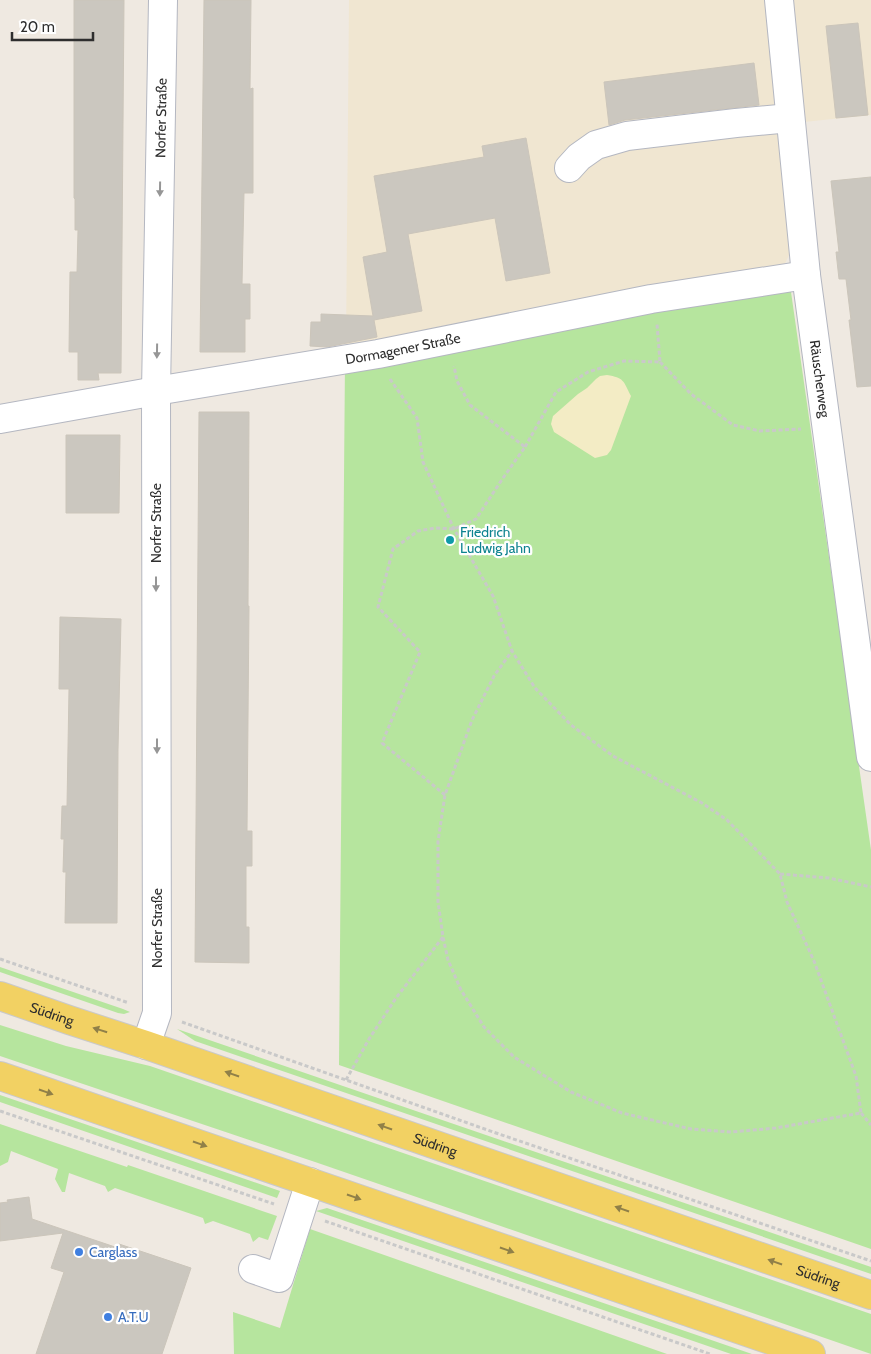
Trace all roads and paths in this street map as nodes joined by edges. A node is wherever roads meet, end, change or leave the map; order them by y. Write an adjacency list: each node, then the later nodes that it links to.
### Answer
1 (163, 0): 10 (street, Norfer Straße, one-way to 10)
2 (779, 0): 3 (street, Räuscherweg)
3 (790, 118): 4 (street); 5 (street, Räuscherweg)
4 (569, 168)
5 (806, 275): 6 (street, Dormagener Straße); 12 (street, Räuscherweg)
6 (651, 299): 7 (street, Dormagener Straße); 9 (path)
7 (450, 340): 8 (street, Dormagener Straße); 13 (path)
8 (378, 354): 10 (street, Dormagener Straße); 14 (path)
9 (660, 362): 12 (path); 13 (path)
10 (156, 391): 11 (street, Dormagener Straße); 23 (street, Norfer Straße, one-way to 23)
11 (0, 419)
12 (826, 428): 16 (street, Räuscherweg)
13 (525, 447): 14 (path)
14 (454, 529): 15 (path); 17 (path)
15 (512, 651): 17 (path); 18 (path)
16 (871, 756)
17 (445, 794): 20 (path)
18 (780, 874): 19 (path); 28 (path)
19 (871, 887)
20 (443, 937): 26 (path); 28 (path)
21 (0, 959): 23 (path)
22 (0, 996): 24 (main road, Südring, one-way to 22)
23 (157, 1013): 24 (street, Norfer Straße); 26 (path)
24 (146, 1045): 34 (main road, Südring, one-way to 24)
25 (0, 1076): 30 (main road, one-way to 30)
26 (346, 1080): 32 (path)
27 (0, 1111): 31 (path)
28 (861, 1113): 29 (path)
29 (871, 1125)
30 (310, 1182): 31 (street); 36 (main road, one-way to 36)
31 (300, 1213): 33 (street); 35 (path)
32 (871, 1261)
33 (254, 1269)
34 (871, 1295)
35 (710, 1354)
36 (811, 1354)

